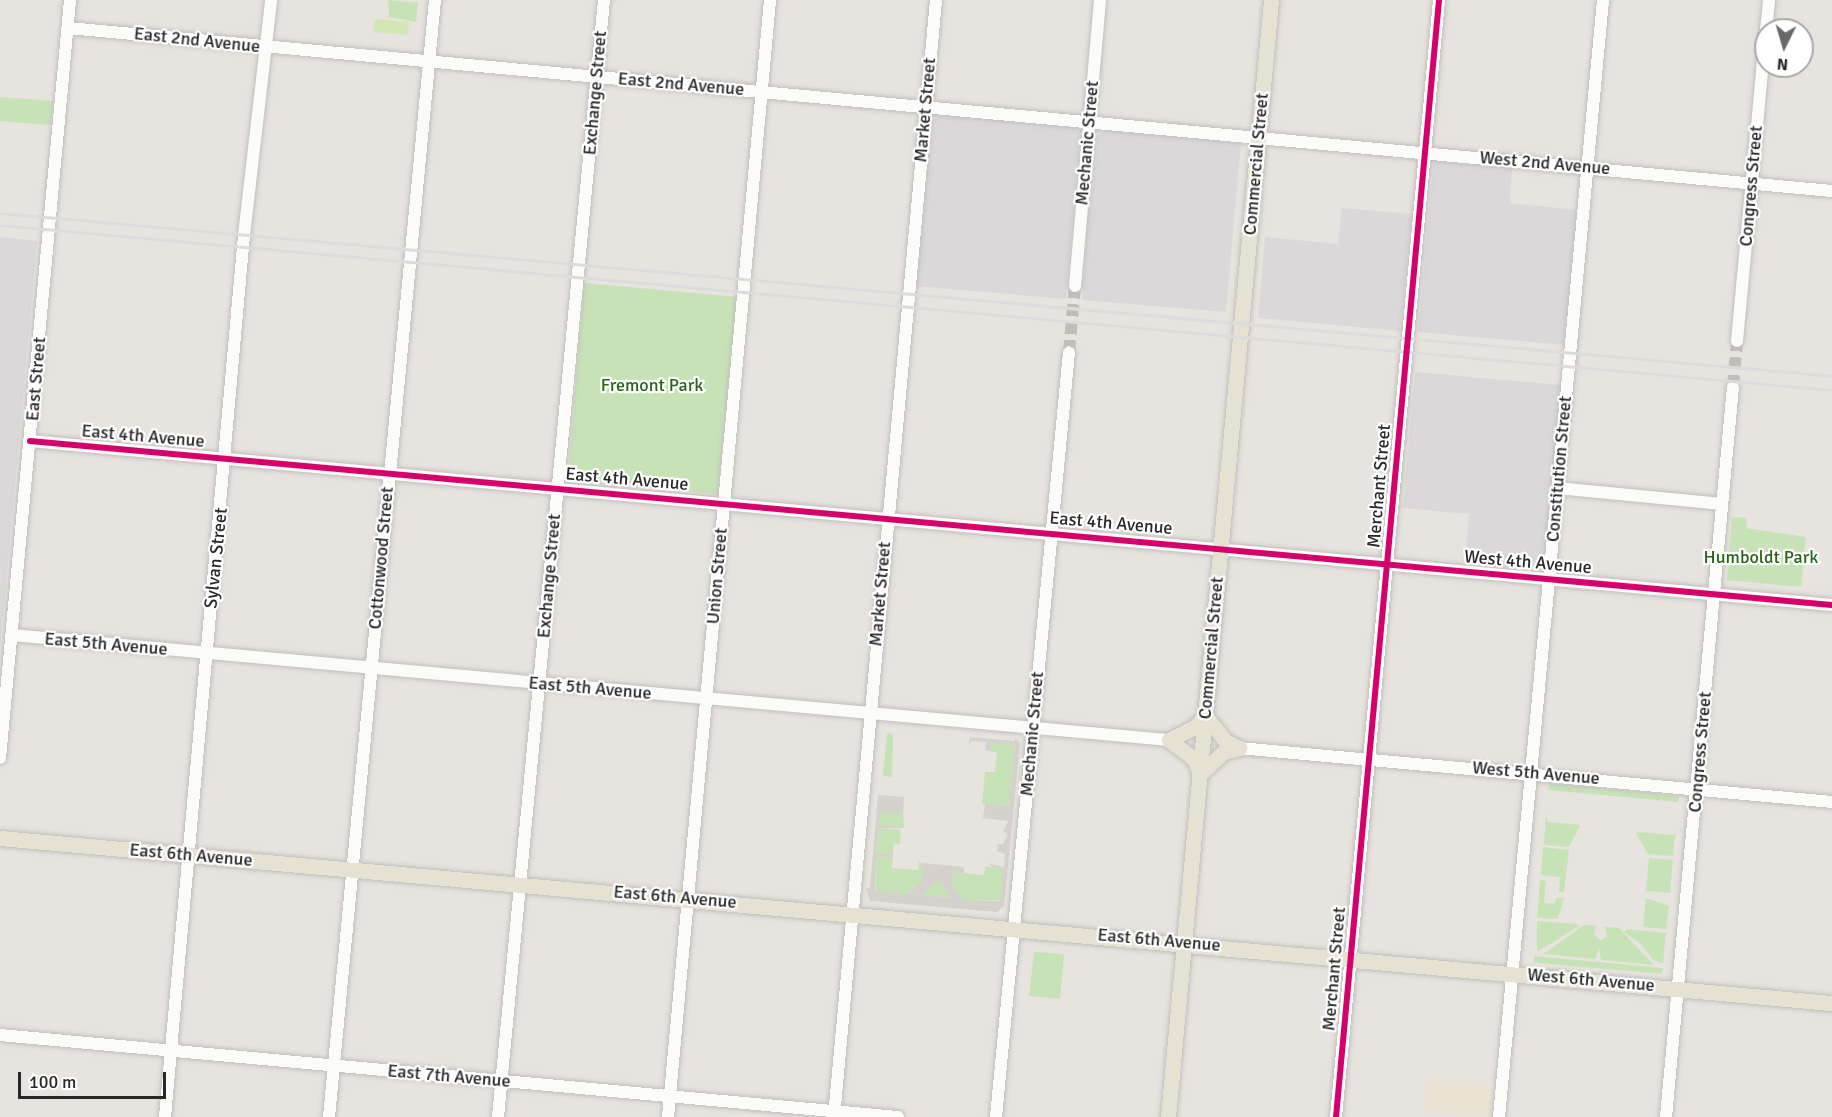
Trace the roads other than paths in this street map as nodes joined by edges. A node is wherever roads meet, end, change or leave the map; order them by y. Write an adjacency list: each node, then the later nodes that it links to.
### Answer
1 (70, 0): 13 (street, East Street)
2 (271, 0): 14 (street, Sylvan Street)
3 (435, 0): 15 (street, Cottonwood Street)
4 (604, 0): 16 (street, Exchange Street)
5 (770, 0): 18 (street, Union Street)
6 (936, 0): 19 (street, Market Street)
7 (1100, 0): 20 (street, Mechanic Street)
8 (1271, 0): 21 (main road, Commercial Street)
9 (1438, 0): 22 (street, Merchant Street)
10 (1603, 0): 23 (street, Constitution Street)
11 (1769, 0): 12 (street, Congress Street)
12 (1767, 18)
13 (68, 27): 14 (street, East 2nd Avenue); 30 (street, East Street)
14 (266, 47): 15 (street, East 2nd Avenue); 31 (street, Sylvan Street)
15 (429, 61): 16 (street, East 2nd Avenue); 32 (street, Cottonwood Street)
16 (597, 77): 18 (street, East 2nd Avenue); 33 (street, Exchange Street)
17 (1762, 78): 24 (street, Congress Street)
18 (762, 92): 19 (street, East 2nd Avenue); 35 (street, Union Street)
19 (926, 107): 20 (street, East 2nd Avenue); 37 (street, Market Street)
20 (1089, 122): 21 (street, East 2nd Avenue); 26 (street, Mechanic Street)
21 (1259, 137): 22 (street, West 2nd Avenue); 39 (main road, Commercial Street)
22 (1424, 152): 23 (street, West 2nd Avenue); 40 (street, Merchant Street)
23 (1587, 167): 24 (street, West 2nd Avenue); 34 (street, Constitution Street)
24 (1752, 183): 25 (street, West 2nd Avenue); 27 (street, Congress Street)
25 (1832, 190)
26 (1075, 286)
27 (1737, 341)
28 (1069, 352): 38 (street, Mechanic Street)
29 (1733, 387): 36 (street, Congress Street)
30 (30, 441): 31 (street, East 4th Avenue); 44 (street, East Street)
31 (226, 459): 32 (street, East 4th Avenue); 45 (street, Sylvan Street)
32 (388, 473): 33 (street, East 4th Avenue); 46 (street, Cottonwood Street)
33 (558, 488): 35 (street, East 4th Avenue); 47 (street, Exchange Street)
34 (1557, 489): 36 (street); 41 (street, Constitution Street)
35 (724, 502): 37 (street, East 4th Avenue); 48 (street, Union Street)
36 (1722, 504): 42 (street, Congress Street)
37 (886, 517): 38 (street, East 4th Avenue); 49 (street, Market Street)
38 (1052, 532): 39 (street, East 4th Avenue); 51 (street, Mechanic Street)
39 (1221, 548): 40 (street, West 4th Avenue); 50 (main road, Commercial Street)
40 (1387, 563): 41 (street, West 4th Avenue); 55 (street, Merchant Street)
41 (1549, 579): 42 (street, West 4th Avenue); 56 (street, Constitution Street)
42 (1714, 595): 43 (street, West 4th Avenue); 58 (street, Congress Street)
43 (1832, 605)
44 (12, 635): 45 (street, East 5th Avenue); 54 (street, East Street)
45 (207, 653): 46 (street, East 5th Avenue); 61 (street, Sylvan Street)
46 (370, 668): 47 (street, East 5th Avenue); 62 (street, Cottonwood Street)
47 (539, 684): 48 (street, East 5th Avenue); 63 (street, Exchange Street)
48 (706, 698): 49 (street, East 5th Avenue); 64 (street, Union Street)
49 (871, 712): 51 (street, East 5th Avenue); 65 (street, Market Street)
50 (1205, 715): 52 (main road); 53 (main road); 57 (main road, Commercial Street)
51 (1032, 728): 52 (street, East 5th Avenue); 66 (street, Mechanic Street)
52 (1169, 740): 57 (main road)
53 (1239, 748): 55 (street, West 5th Avenue); 57 (main road)
54 (0, 758)
55 (1369, 758): 56 (street, West 5th Avenue); 68 (street, Merchant Street)
56 (1531, 773): 58 (street, West 5th Avenue); 69 (street, Constitution Street)
57 (1200, 774): 67 (main road, Commercial Street)
58 (1696, 789): 59 (street, West 5th Avenue); 70 (street, Congress Street)
59 (1832, 802)
60 (0, 838): 61 (main road, East 6th Avenue)
61 (187, 854): 62 (main road, East 6th Avenue); 73 (street, Sylvan Street)
62 (352, 869): 63 (main road, East 6th Avenue); 74 (street, Cottonwood Street)
63 (519, 884): 64 (main road, East 6th Avenue); 75 (street, Exchange Street)
64 (688, 899): 65 (main road, East 6th Avenue); 76 (street, Union Street)
65 (853, 913): 66 (main road, East 6th Avenue); 77 (street, Market Street)
66 (1014, 927): 67 (main road, East 6th Avenue); 83 (street, Mechanic Street)
67 (1184, 942): 68 (main road, East 6th Avenue); 84 (main road, Commercial Street)
68 (1351, 957): 69 (main road, West 6th Avenue); 85 (street, Merchant Street)
69 (1512, 973): 70 (main road, West 6th Avenue); 86 (street, Constitution Street)
70 (1678, 988): 71 (main road, West 6th Avenue); 87 (street, Congress Street)
71 (1832, 1003)
72 (0, 1035): 73 (street, East 7th Avenue)
73 (171, 1051): 74 (street, East 7th Avenue); 78 (street, Sylvan Street)
74 (333, 1066): 75 (street, East 7th Avenue); 79 (street, Cottonwood Street)
75 (501, 1080): 76 (street, East 7th Avenue); 80 (street, Exchange Street)
76 (670, 1096): 77 (street, East 7th Avenue); 81 (street, Union Street)
77 (834, 1114): 82 (street, East 7th Avenue)
78 (165, 1117)
79 (329, 1117)
80 (498, 1117)
81 (669, 1117)
82 (898, 1117)
83 (996, 1117)
84 (1168, 1117)
85 (1336, 1117)
86 (1499, 1117)
87 (1666, 1117)

